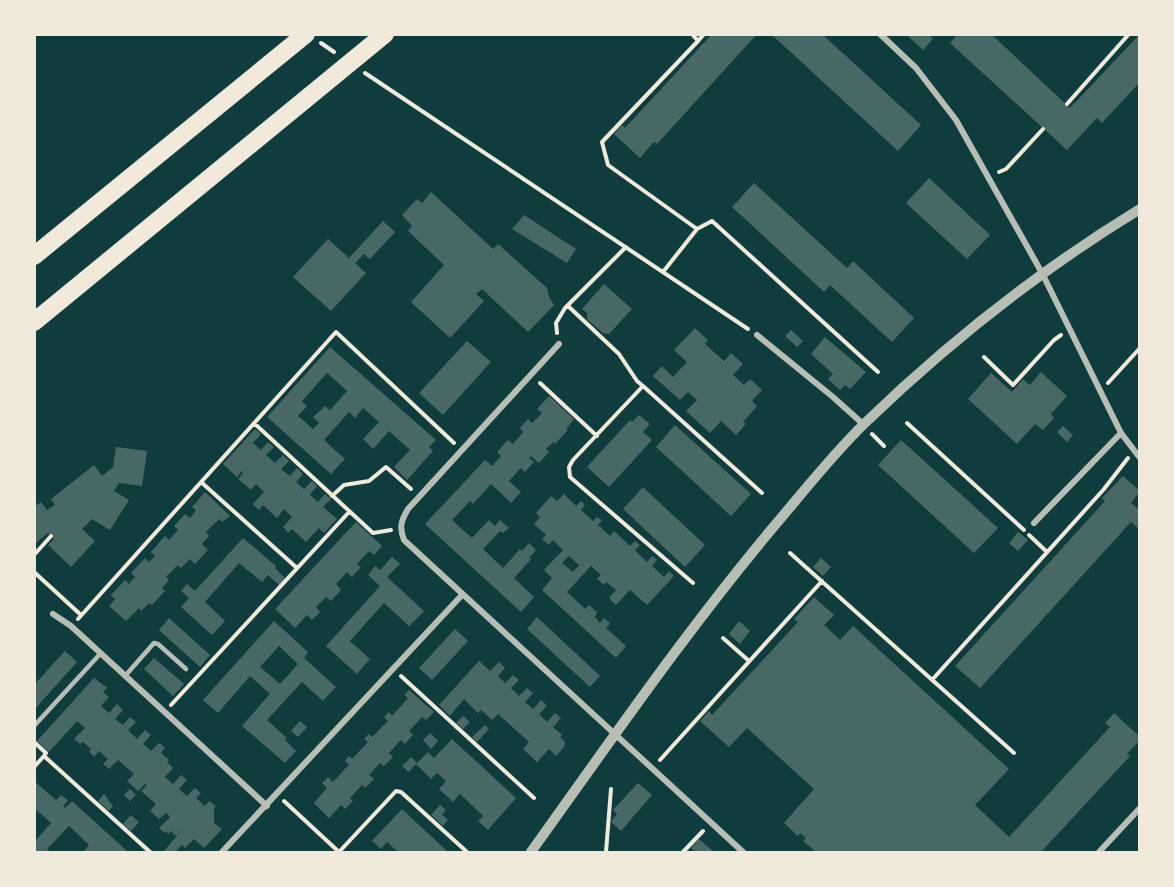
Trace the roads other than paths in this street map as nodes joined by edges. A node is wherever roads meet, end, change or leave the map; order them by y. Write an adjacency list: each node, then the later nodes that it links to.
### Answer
1 (306, 34): 5 (highway)
2 (385, 34): 7 (highway)
3 (880, 34): 6 (street)
4 (1140, 209): 6 (street)
5 (34, 256)
6 (1042, 273): 10 (street); 11 (street)
7 (34, 322)
8 (757, 335): 10 (street)
9 (559, 344): 16 (street)
10 (863, 424): 22 (street)
11 (1121, 433): 13 (street); 15 (street)
12 (1140, 444): 13 (lane)
13 (1134, 450): 14 (street)
14 (1140, 458)
15 (1034, 523)
16 (462, 595): 22 (street); 23 (street)
17 (53, 614): 18 (street)
18 (100, 654): 20 (street); 21 (lane)
19 (186, 669): 20 (lane)
20 (125, 676): 23 (street)
21 (34, 726)
22 (615, 735): 26 (street); 27 (street)
23 (267, 806): 25 (street)
24 (1140, 808): 28 (street)
25 (222, 852)
26 (531, 852)
27 (743, 852)
28 (1099, 852)

